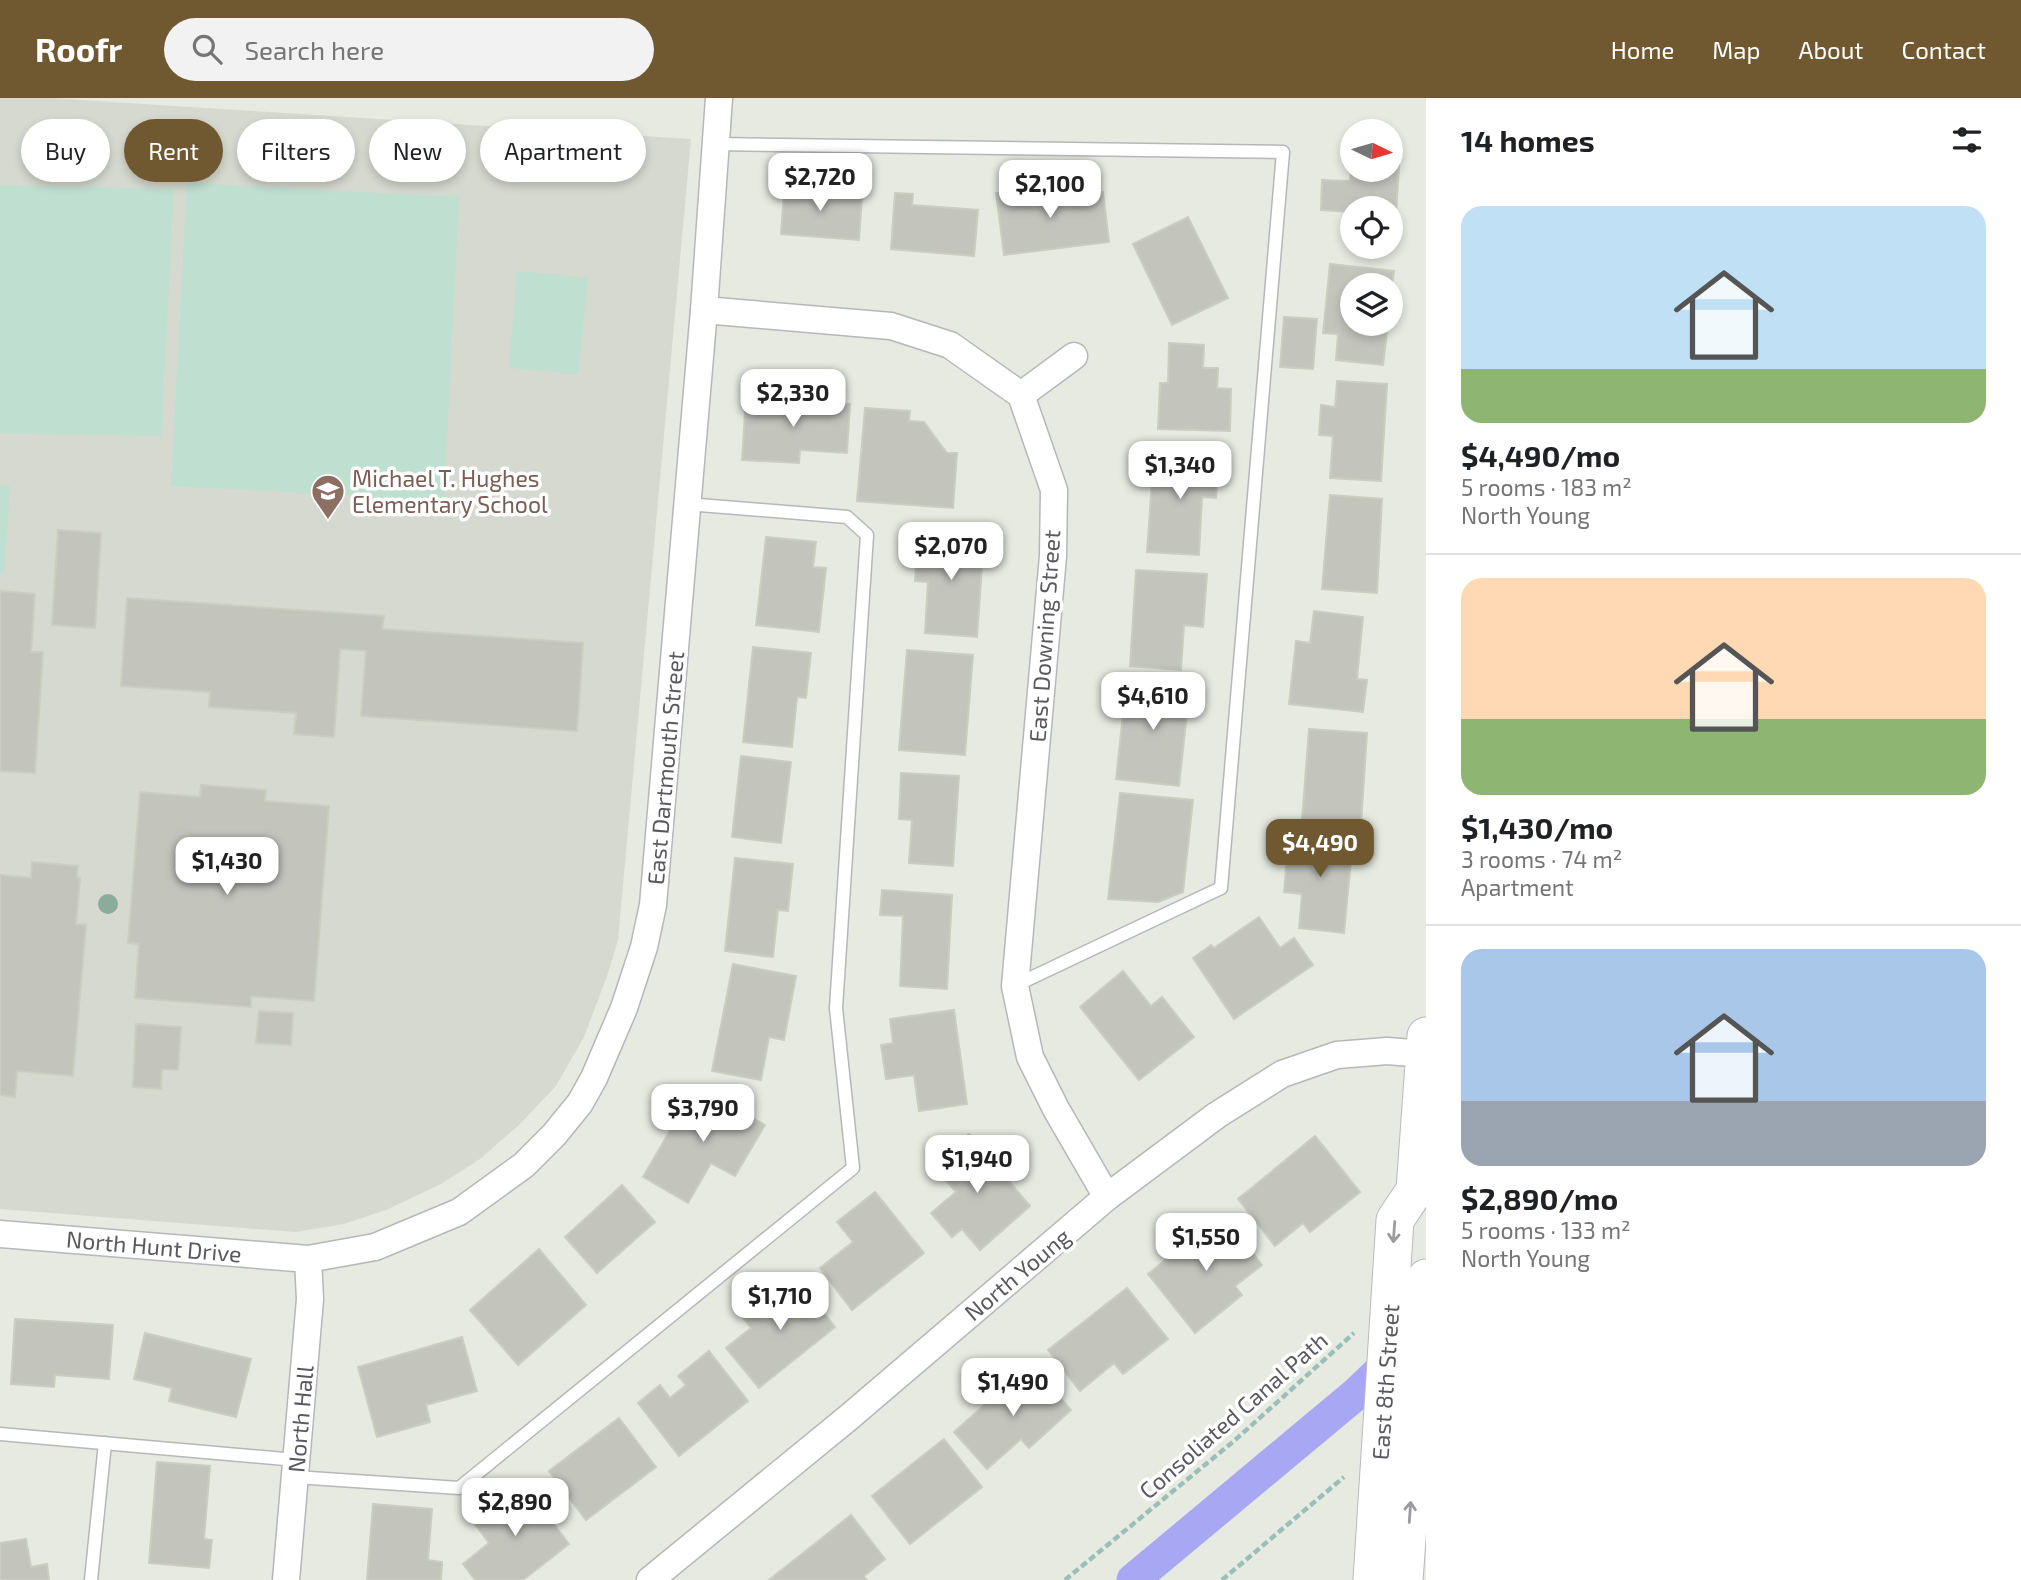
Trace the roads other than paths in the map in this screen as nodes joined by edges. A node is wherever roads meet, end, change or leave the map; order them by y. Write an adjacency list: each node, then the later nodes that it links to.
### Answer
1 (719, 98): 2 (street, East Dartmouth Street)
2 (716, 144): 3 (street, East Dartmouth Street); 7 (lane)
3 (704, 310): 5 (street); 6 (street, East Dartmouth Street)
4 (1074, 356): 5 (street)
5 (1021, 395): 7 (street, East Downing Street)
6 (687, 505): 13 (street, East Dartmouth Street); 18 (lane)
7 (1015, 986): 10 (street, East Downing Street)
8 (1425, 1045): 9 (street, East 8th Street); 10 (street, North Young)
9 (1424, 1091): 11 (street, East 8th Street)
10 (1107, 1198): 21 (street, North Young)
11 (1421, 1199): 22 (street, East 8th Street, one-way to 22)
12 (0, 1234): 13 (street, North Hunt Drive)
13 (308, 1259): 18 (street, North Hall)
14 (1426, 1278): 15 (street, East 8th Street)
15 (1425, 1294): 23 (street, East 8th Street, one-way to 15)
16 (0, 1434): 17 (lane)
17 (104, 1443): 18 (lane); 19 (lane)
18 (296, 1468): 20 (street, North Hall)
19 (91, 1580)
20 (286, 1580)
21 (650, 1580)
22 (1372, 1580)
23 (1404, 1580)

